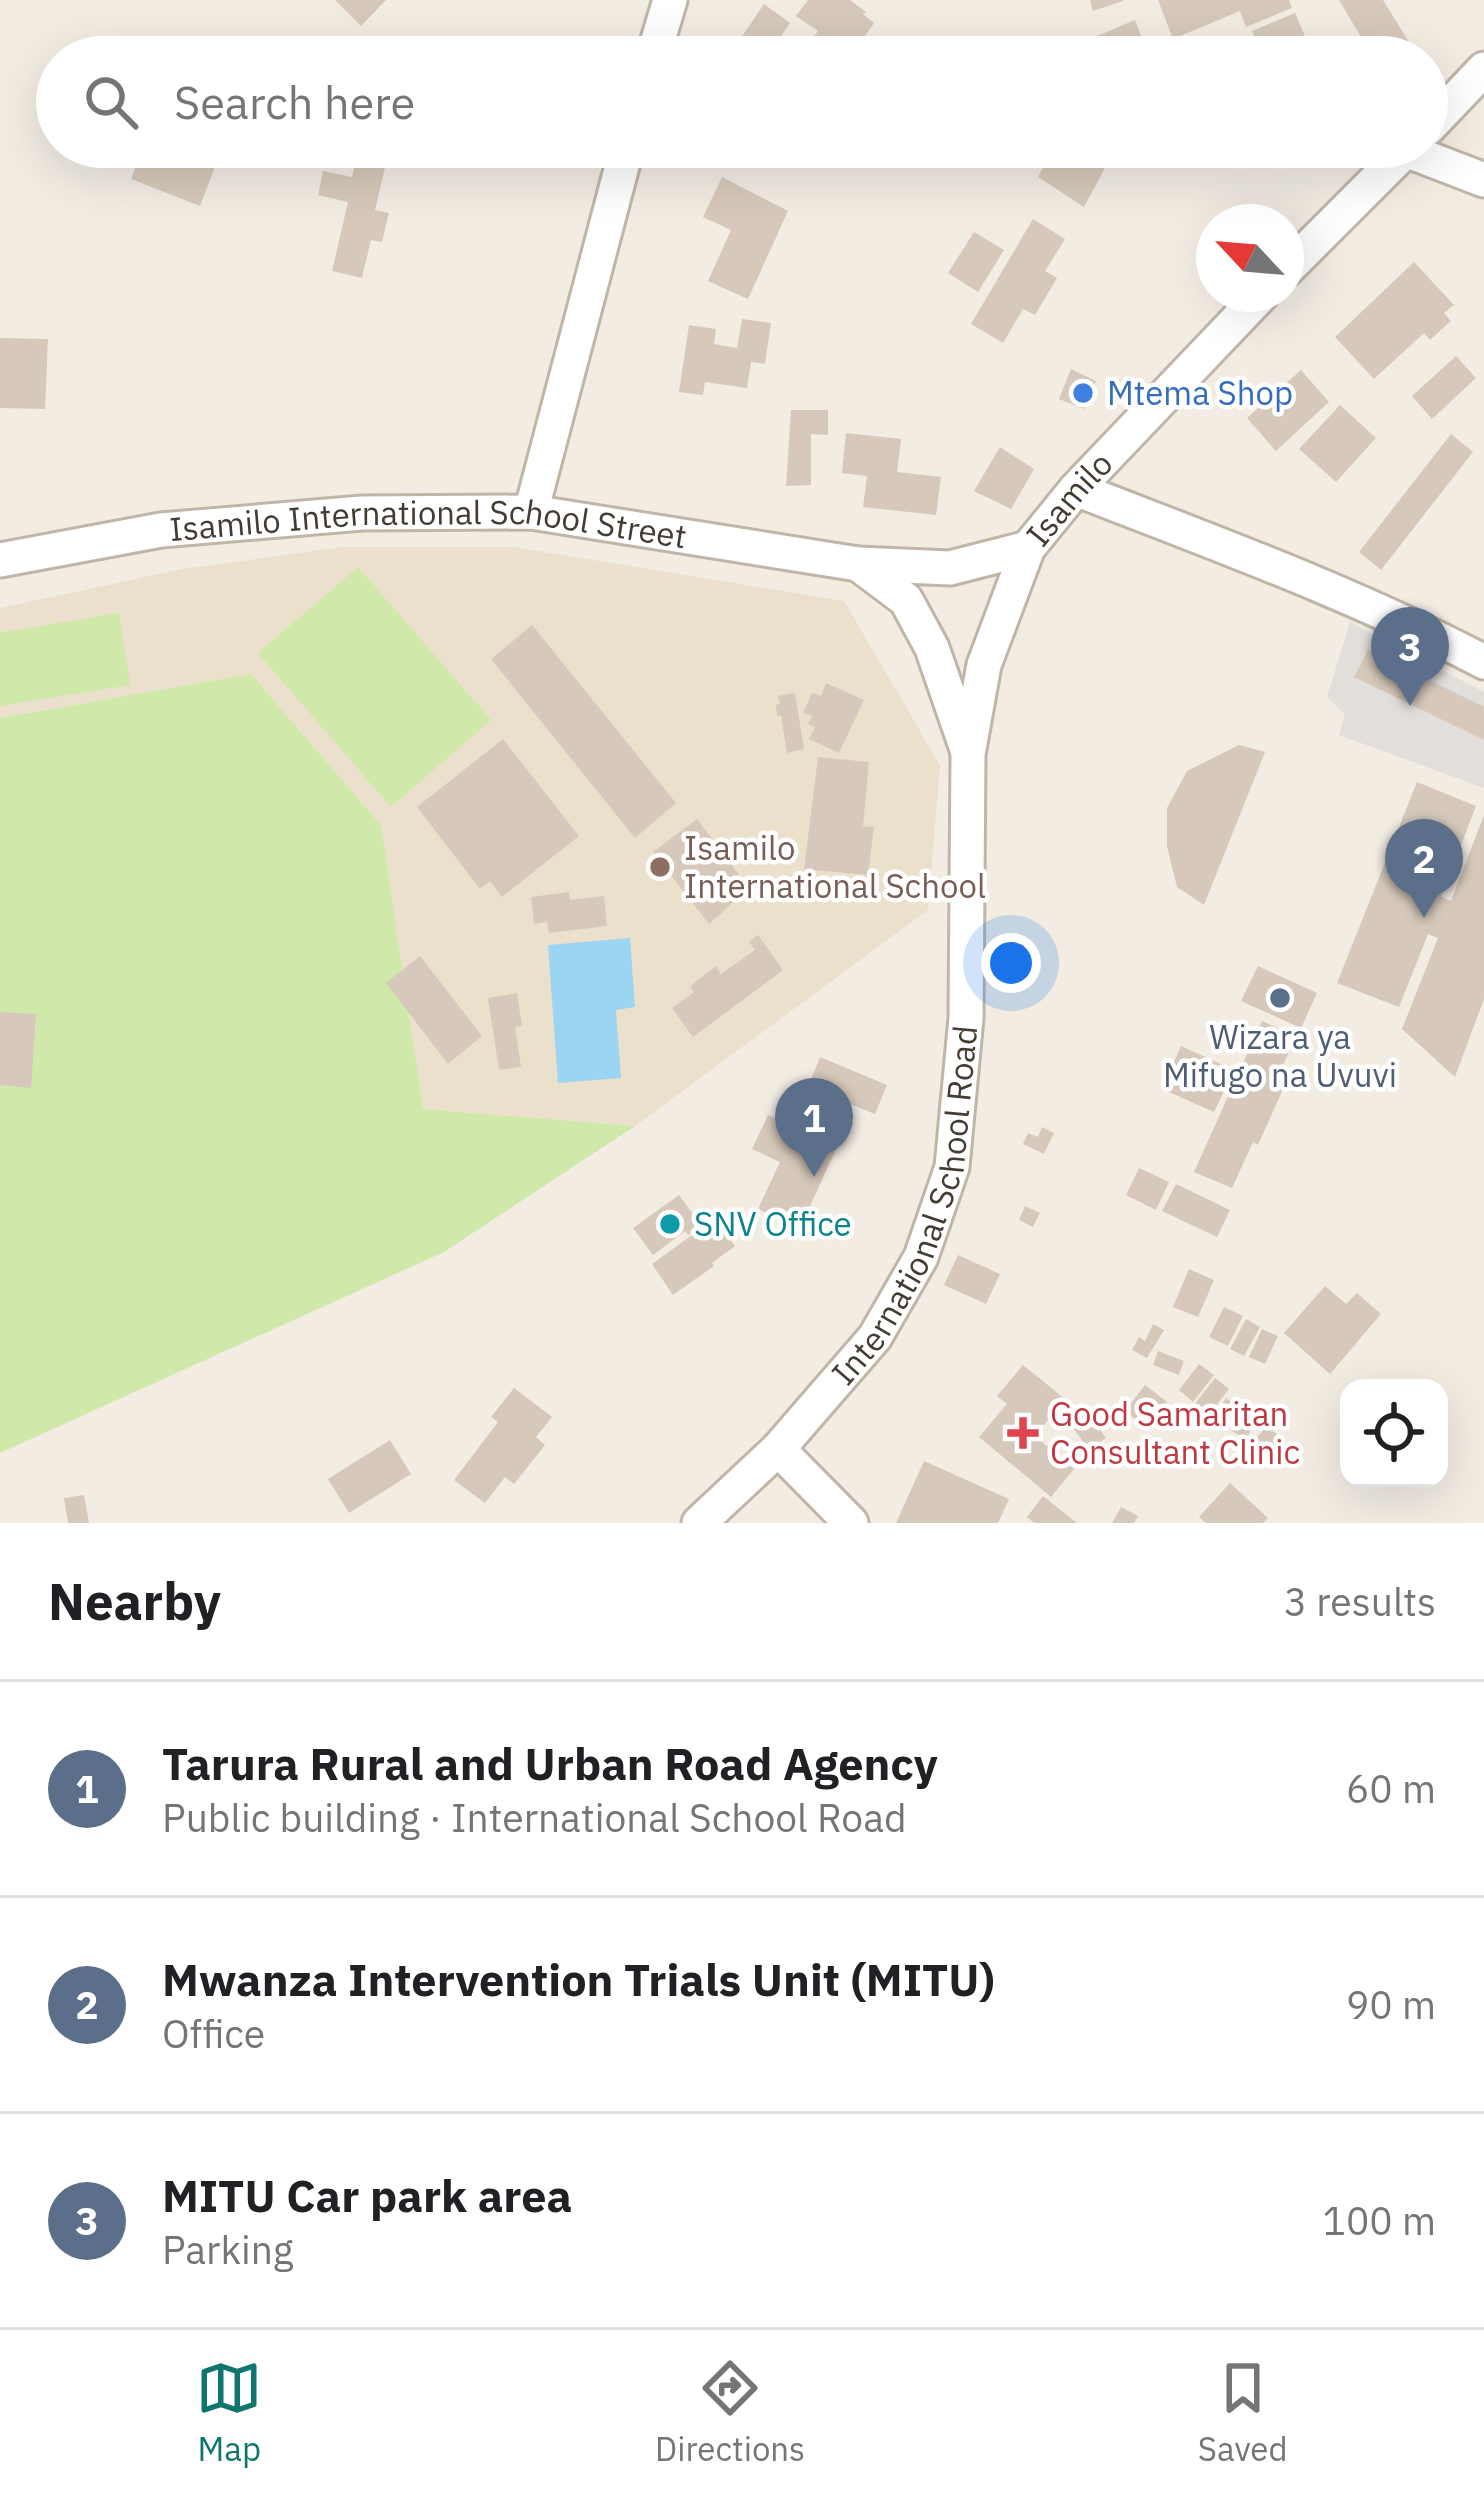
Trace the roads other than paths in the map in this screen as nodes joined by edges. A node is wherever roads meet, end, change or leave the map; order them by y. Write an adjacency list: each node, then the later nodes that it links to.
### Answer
1 (670, 0): 2 (street)
2 (659, 36)
3 (1484, 69): 4 (street)
4 (1448, 107)
5 (1448, 160): 8 (street)
6 (621, 168): 12 (street)
7 (1388, 168): 9 (street)
8 (1484, 180)
9 (1304, 252)
10 (1245, 312): 11 (street, Isamilo)
11 (1076, 489): 13 (street, Isamilo); 16 (street)
12 (530, 512): 14 (street, Isamilo International School Street); 15 (street, Isamilo International School Street)
13 (1028, 548): 15 (street, Isamilo International School Street); 17 (street, Isamilo)
14 (0, 560)
15 (858, 564): 17 (street, Isamilo International School Street)
16 (1484, 662)
17 (968, 754): 18 (street, International School Road)
18 (778, 1449): 19 (street, International School Road); 20 (street)
19 (699, 1523)
20 (851, 1523)

